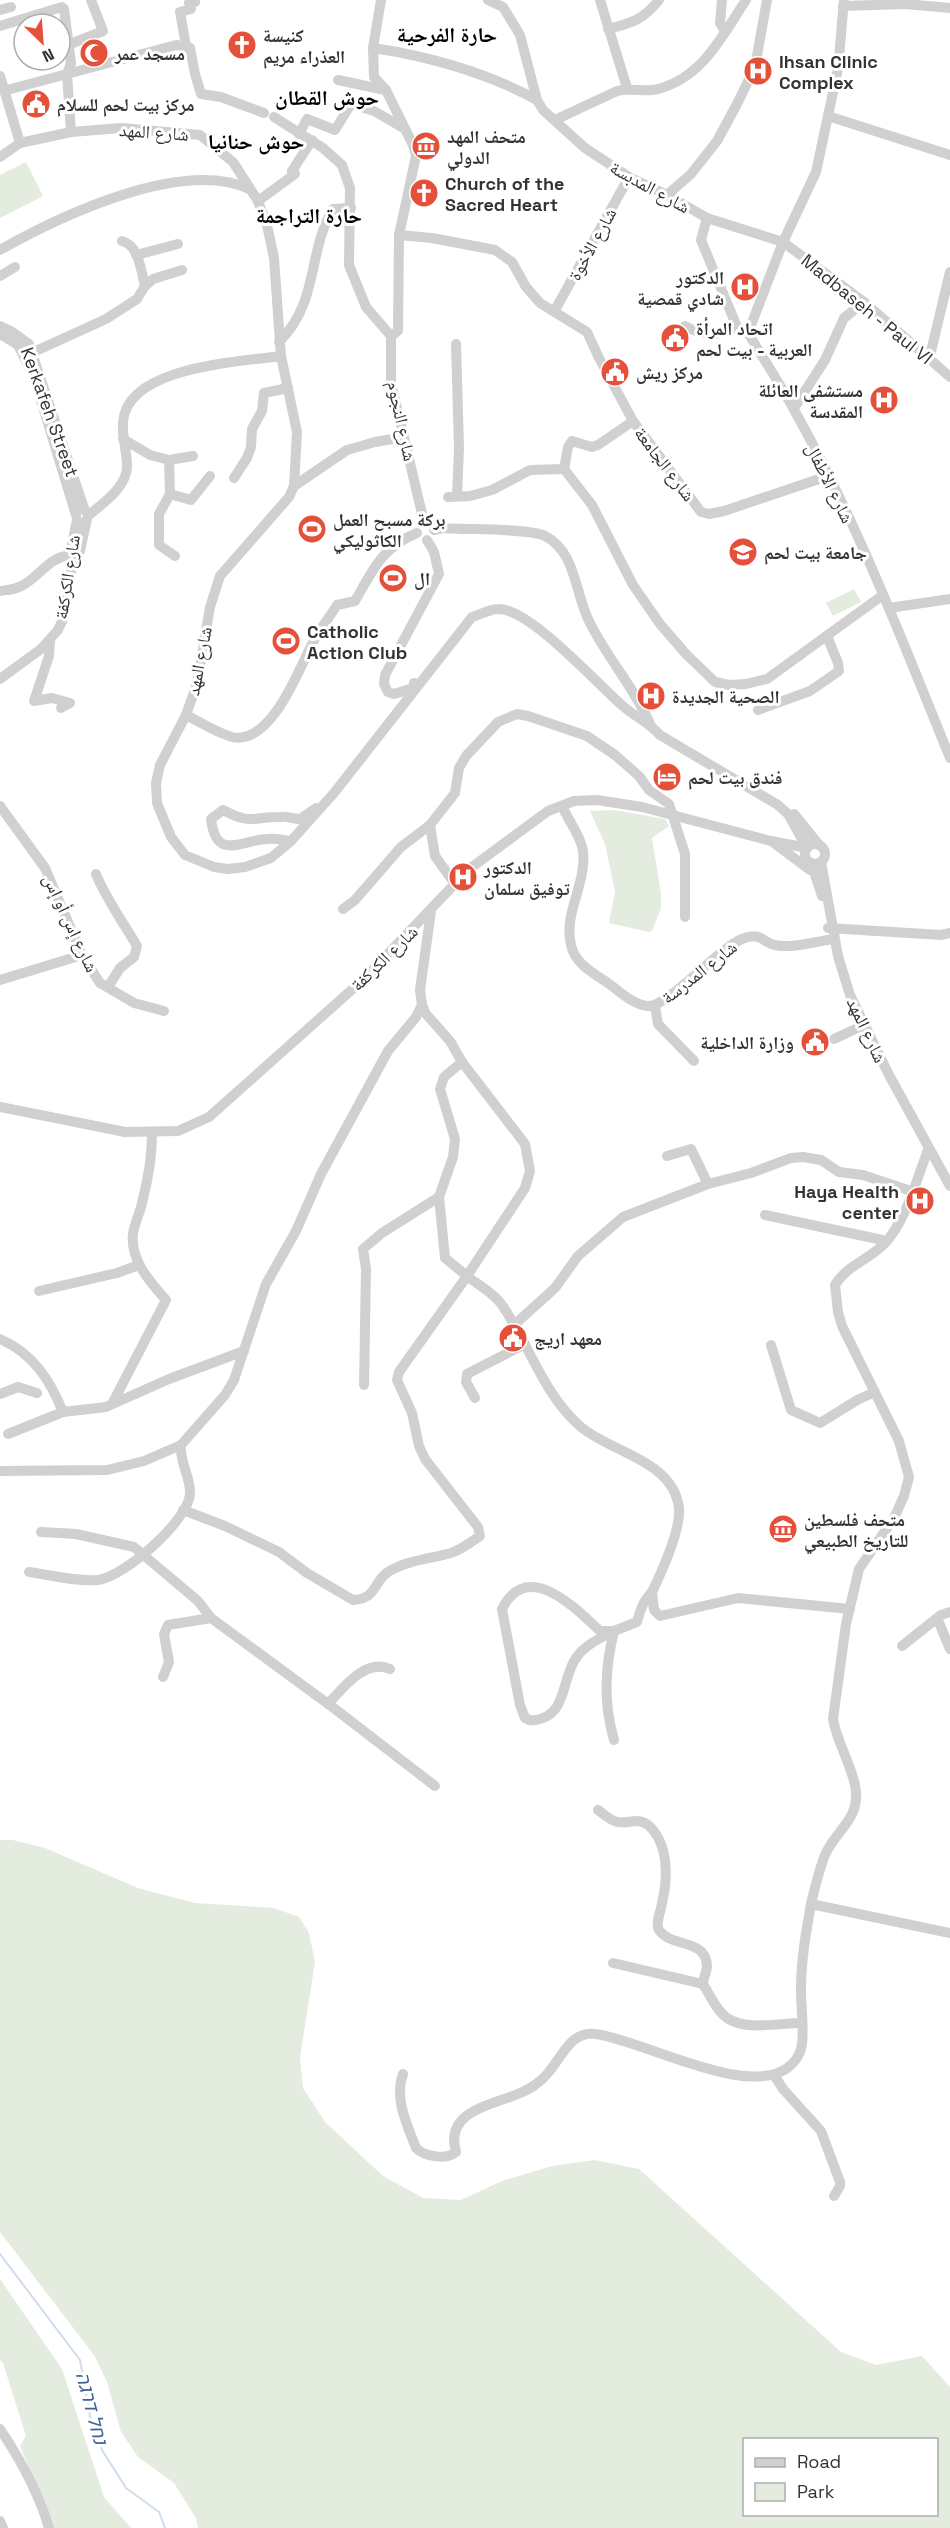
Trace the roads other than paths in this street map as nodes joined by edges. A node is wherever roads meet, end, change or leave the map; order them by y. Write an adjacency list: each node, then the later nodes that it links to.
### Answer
1 (92, 0): 17 (street)
2 (195, 0): 18 (street)
3 (381, 0): 19 (street, شارع النجوم)
4 (488, 0): 26 (street)
5 (600, 0): 15 (street)
6 (659, 0): 15 (street)
7 (722, 0): 16 (street)
8 (746, 0): 16 (street)
9 (767, 0): 38 (street)
10 (905, 2): 11 (street); 12 (street)
11 (843, 3): 27 (street)
12 (950, 8)
13 (46, 12): 14 (street)
14 (64, 12)
15 (609, 29): 23 (street)
16 (725, 31): 23 (street)
17 (72, 43)
18 (188, 47): 20 (street); 31 (street)
19 (373, 48): 25 (street, شارع النجوم); 26 (street)
20 (68, 74): 24 (street); 30 (street)
21 (0, 76): 24 (street)
22 (338, 80): 25 (street)
23 (627, 88): 28 (street)
24 (4, 89): 33 (street)
25 (386, 90): 29 (street, شارع النجوم)
26 (537, 100): 28 (street, شارع المدبسة)
27 (828, 116): 34 (street); 44 (street)
28 (555, 120): 36 (street, شارع المدبسة)
29 (405, 129): 31 (street); 42 (street, شارع النجوم)
30 (71, 132): 33 (street, شارع المهد); 37 (street, شارع المهد)
31 (299, 134): 32 (street)
32 (312, 140): 39 (street); 40 (street)
33 (20, 143): 35 (street)
34 (950, 155)
35 (0, 157)
36 (629, 177): 38 (street, شارع المدبسة); 54 (street, شارع الأخوة)
37 (249, 189): 39 (street, شارع المهد); 46 (street)
38 (667, 195): 41 (street, شارع المدبسة)
39 (258, 201): 61 (street, شارع المهد)
40 (351, 208): 60 (street); 61 (street)
41 (707, 218): 44 (street, شارع المدبسة); 57 (street)
42 (399, 235): 54 (street, شارع الجامعة); 60 (street, شارع النجوم)
43 (122, 241): 47 (street)
44 (783, 242): 53 (street, Madbaseh - Paul VI); 58 (street)
45 (178, 244): 47 (street)
46 (0, 250)
47 (136, 255): 52 (street)
48 (15, 267): 51 (street)
49 (182, 270): 52 (street)
50 (950, 272): 66 (street)
51 (0, 276)
52 (145, 286): 62 (street)
53 (864, 302): 66 (street, Madbaseh - Paul VI); 70 (street)
54 (555, 310): 71 (street, شارع الجامعة)
55 (0, 326): 64 (street, Kerkafeh Street)
56 (685, 326): 57 (street)
57 (737, 327): 58 (street, شارع الأطفال)
58 (748, 333): 70 (street, شارع الأطفال)
59 (0, 334): 64 (street, شارع الكركفة)
60 (392, 336): 72 (street, شارع النجوم)
61 (279, 342): 65 (street, شارع المهد)
62 (54, 343): 64 (street); 67 (street)
63 (456, 344): 76 (street)
64 (29, 351): 67 (street, Kerkafeh Street); 82 (street, شارع الكركفة)
65 (281, 356): 69 (street, شارع المهد); 73 (street)
66 (929, 360): 68 (street, Madbaseh - Paul VI)
67 (38, 369): 82 (street, Kerkafeh Street)
68 (950, 377)
69 (288, 388): 79 (street); 80 (street, شارع المهد)
70 (794, 408): 78 (street, شارع الأطفال)
71 (633, 421): 76 (street); 78 (street, شارع الجامعة)
72 (404, 437): 80 (street); 83 (street, شارع النجوم)
73 (123, 439): 75 (street); 82 (street)
74 (193, 456): 75 (street)
75 (169, 460): 81 (street)
76 (564, 469): 93 (street)
77 (210, 476): 81 (street)
78 (828, 476): 90 (street, شارع الأطفال)
79 (234, 478)
80 (294, 486): 99 (street, شارع المهد)
81 (170, 494): 88 (street)
82 (83, 516): 87 (street, شارع الكركفة)
83 (424, 522): 84 (street); 85 (street)
84 (434, 530): 86 (street); 100 (street)
85 (417, 533): 86 (street); 99 (street)
86 (427, 540): 95 (street)
87 (73, 556): 89 (street); 94 (street, شارع الكركفة)
88 (175, 556)
89 (0, 591)
90 (884, 595): 92 (street, شارع الأطفال); 93 (street)
91 (950, 599): 92 (street)
92 (889, 608): 101 (street, شارع الأطفال)
93 (827, 636): 98 (street)
94 (50, 640): 96 (street, شارع الكركفة); 97 (street)
95 (423, 678): 100 (street, شارع المهد); 102 (street, شارع المهد)
96 (0, 679)
97 (61, 708)
98 (758, 710)
99 (186, 715): 108 (street, شارع المهد)
100 (651, 726): 107 (street, شارع المهد); 110 (street, شارع المهد)
101 (950, 758)
102 (326, 802): 108 (street, شارع المهد); 108 (street)
103 (0, 806): 121 (street, شارع إس أو إس)
104 (562, 806): 105 (street, شارع الكركفة); 115 (street, شارع الكركفة); 125 (street, شارع المدرسة)
105 (673, 817): 106 (street); 109 (street, شارع الكركفة); 118 (street)
106 (430, 825): 115 (street); 116 (street)
107 (794, 825): 109 (street); 110 (street, شارع المهد)
108 (291, 841)
109 (771, 841): 110 (street, شارع الكركفة); 111 (street)
110 (813, 847): 112 (street); 112 (street)
111 (795, 858): 112 (street); 114 (street)
112 (813, 862): 114 (street); 119 (street, شارع المهد)
113 (96, 874): 123 (street)
114 (818, 879): 119 (street)
115 (455, 884): 117 (street, شارع الكركفة)
116 (343, 909)
117 (431, 911): 124 (street); 132 (street, شارع الكركفة)
118 (685, 917)
119 (832, 932): 120 (street); 125 (street, شارع المدرسة); 127 (street, شارع المهد)
120 (950, 933)
121 (82, 955): 122 (street); 123 (street, شارع إس أو إس)
122 (0, 980)
123 (108, 987): 126 (street, شارع إس أو إس)
124 (422, 1005): 130 (street); 148 (street)
125 (655, 1006): 129 (street)
126 (164, 1011)
127 (864, 1025): 128 (street); 133 (street, شارع المهد)
128 (834, 1039)
129 (694, 1061)
130 (462, 1062): 138 (street); 142 (street)
131 (0, 1107): 132 (street, شارع الكركفة)
132 (152, 1133): 141 (street)
133 (928, 1150): 136 (street, شارع المهد); 137 (street)
134 (667, 1156): 135 (street)
135 (708, 1184): 137 (street); 144 (street)
136 (950, 1186)
137 (911, 1191): 140 (street)
138 (439, 1197): 142 (street); 149 (street)
139 (765, 1215): 140 (street)
140 (887, 1241): 150 (street)
141 (139, 1265): 143 (street); 154 (street)
142 (467, 1276): 144 (street); 161 (street)
143 (39, 1291)
144 (514, 1325): 146 (street)
145 (0, 1339): 155 (street)
146 (525, 1344): 153 (street); 165 (street)
147 (771, 1345): 150 (street)
148 (244, 1351): 154 (street); 157 (street)
149 (364, 1385)
150 (875, 1392): 166 (street)
151 (37, 1393): 152 (street)
152 (0, 1394)
153 (475, 1398)
154 (112, 1404): 155 (street)
155 (63, 1412): 156 (street)
156 (8, 1434)
157 (181, 1445): 158 (street); 159 (street)
158 (163, 1454): 159 (street); 160 (street)
159 (183, 1465): 161 (street)
160 (0, 1471)
161 (183, 1510): 163 (street)
162 (41, 1532): 163 (street)
163 (145, 1554): 164 (street); 169 (street)
164 (30, 1572)
165 (652, 1593): 168 (street); 171 (street)
166 (850, 1609): 168 (street); 181 (street)
167 (950, 1612): 170 (street)
168 (660, 1616): 171 (street)
169 (211, 1618): 176 (street); 177 (street)
170 (937, 1618): 173 (street); 174 (street)
171 (636, 1623): 172 (street)
172 (614, 1631): 172 (street); 178 (street)
173 (902, 1646)
174 (950, 1649)
175 (390, 1669): 177 (street)
176 (163, 1677)
177 (328, 1704): 179 (street)
178 (614, 1740)
179 (435, 1786)
180 (598, 1810): 186 (street)
181 (816, 1883): 182 (street); 183 (street)
182 (811, 1904): 183 (street); 187 (street)
183 (831, 1908): 184 (street)
184 (950, 1933)
185 (613, 1963): 186 (street)
186 (703, 1984): 187 (street)
187 (801, 2023): 189 (street)
188 (403, 2074): 189 (street)
189 (774, 2075): 190 (street)
190 (834, 2196)
191 (0, 2429): 194 (street)
192 (0, 2521): 193 (street)
193 (3, 2528)
194 (49, 2528)

